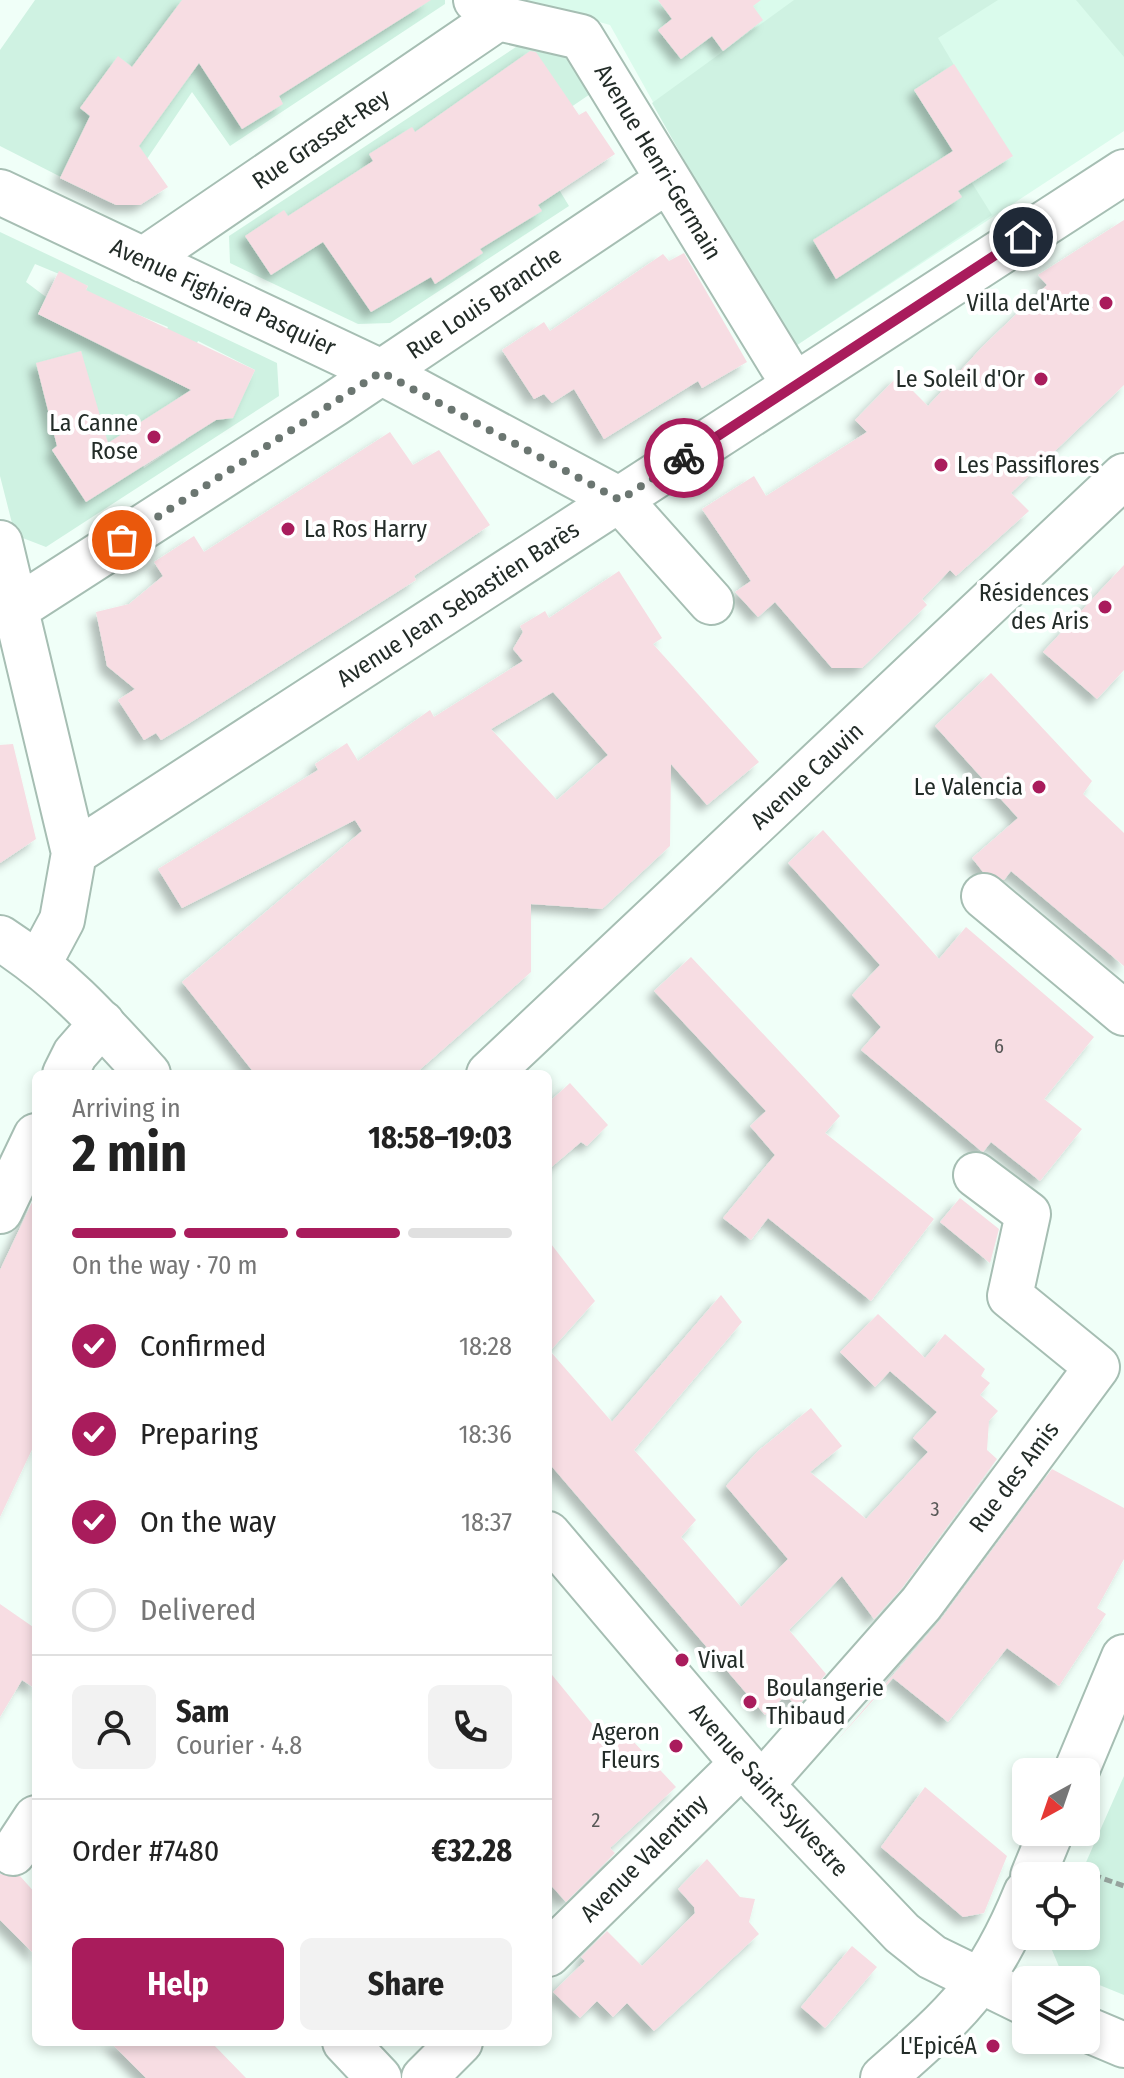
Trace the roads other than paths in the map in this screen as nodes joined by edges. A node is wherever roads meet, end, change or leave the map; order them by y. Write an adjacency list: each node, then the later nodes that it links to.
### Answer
1 (487, 9): 3 (street, Avenue Henri-Germain); 5 (street, Rue Grasset-Rey)
2 (1124, 172): 7 (street, Avenue Jean Sebastien Barès)
3 (668, 180): 6 (street, Rue Louis Branche); 7 (street, Avenue Henri-Germain)
4 (0, 192): 5 (street, Avenue Fighiera Pasquier)
5 (143, 260): 6 (street, Avenue Fighiera Pasquier)
6 (381, 372): 9 (street, Avenue Fighiera Pasquier); 12 (street, Rue Louis Branche)
7 (794, 385): 9 (street, Avenue Jean Sebastien Barès)
8 (1124, 476): 21 (street, Avenue Cauvin)
9 (620, 500): 11 (street, Avenue Fighiera Pasquier); 13 (street, Avenue Jean Sebastien Barès)
10 (0, 543): 12 (street)
11 (711, 602)
12 (17, 608): 13 (street)
13 (74, 853): 16 (street)
14 (984, 896): 17 (street)
15 (0, 938): 16 (street)
16 (39, 963): 18 (street)
17 (1124, 1013)
18 (102, 1023): 19 (street); 20 (street)
19 (67, 1070)
20 (144, 1070)
21 (493, 1070)
22 (32, 1144): 24 (street)
23 (976, 1175): 28 (street, Rue des Amis)
24 (0, 1211)
25 (552, 1539): 28 (street, Avenue Saint-Sylvestre)
26 (1124, 1657): 27 (street)
27 (1082, 1758)
28 (751, 1774): 30 (street, Avenue Valentiny); 31 (street, Avenue Saint-Sylvestre)
29 (1012, 1928): 31 (street)
30 (552, 1950)
31 (981, 1984): 32 (street, Avenue Saint-Sylvestre); 39 (street)
32 (1012, 1997)
33 (1100, 2035): 34 (street)
34 (1124, 2045)
35 (349, 2046): 37 (street)
36 (456, 2046): 38 (street)
37 (379, 2078)
38 (424, 2078)
39 (883, 2078)

